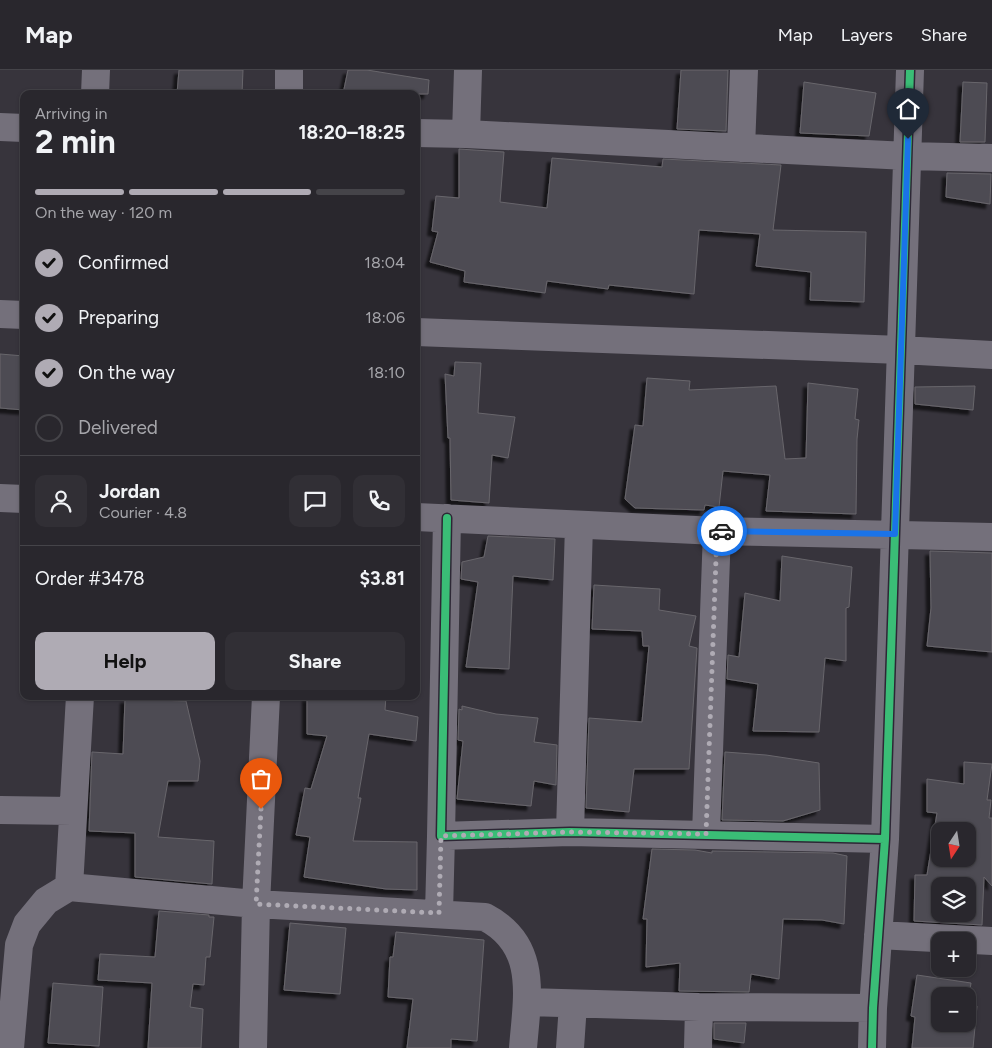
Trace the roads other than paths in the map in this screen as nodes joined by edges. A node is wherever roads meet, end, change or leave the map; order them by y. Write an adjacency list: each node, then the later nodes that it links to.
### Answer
1 (96, 70): 6 (street)
2 (289, 70): 7 (street)
3 (468, 70): 11 (street)
4 (744, 70): 12 (street)
5 (910, 70): 13 (street)
6 (95, 90)
7 (289, 90)
8 (0, 127): 9 (street)
9 (20, 128)
10 (420, 133): 11 (street)
11 (466, 134): 12 (street)
12 (741, 148): 13 (street)
13 (907, 156): 14 (street); 18 (street)
14 (992, 158)
15 (0, 314): 16 (street)
16 (20, 315)
17 (420, 332): 18 (street)
18 (901, 350): 19 (street); 26 (street)
19 (992, 355)
20 (0, 498): 21 (street)
21 (20, 499)
22 (420, 517): 23 (street)
23 (447, 518): 24 (street); 34 (street)
24 (579, 525): 25 (street); 32 (street)
25 (717, 531): 26 (street); 33 (street)
26 (895, 534): 27 (street); 35 (street)
27 (992, 537)
28 (80, 700): 31 (street)
29 (266, 700): 37 (street)
30 (0, 810): 31 (street)
31 (72, 811): 36 (street)
32 (570, 832): 33 (street); 34 (street)
33 (706, 834): 35 (street)
34 (441, 836): 38 (street)
35 (885, 839): 39 (street)
36 (69, 888): 37 (street); 45 (street)
37 (256, 904): 38 (street); 46 (street)
38 (439, 913): 41 (street)
39 (878, 935): 40 (street); 44 (street)
40 (992, 941)
41 (527, 1002): 42 (street); 47 (street)
42 (573, 1004): 43 (street); 48 (street)
43 (699, 1007): 44 (street); 49 (street)
44 (873, 1008): 50 (street)
45 (10, 1048)
46 (253, 1048)
47 (523, 1048)
48 (570, 1048)
49 (698, 1048)
50 (872, 1048)

